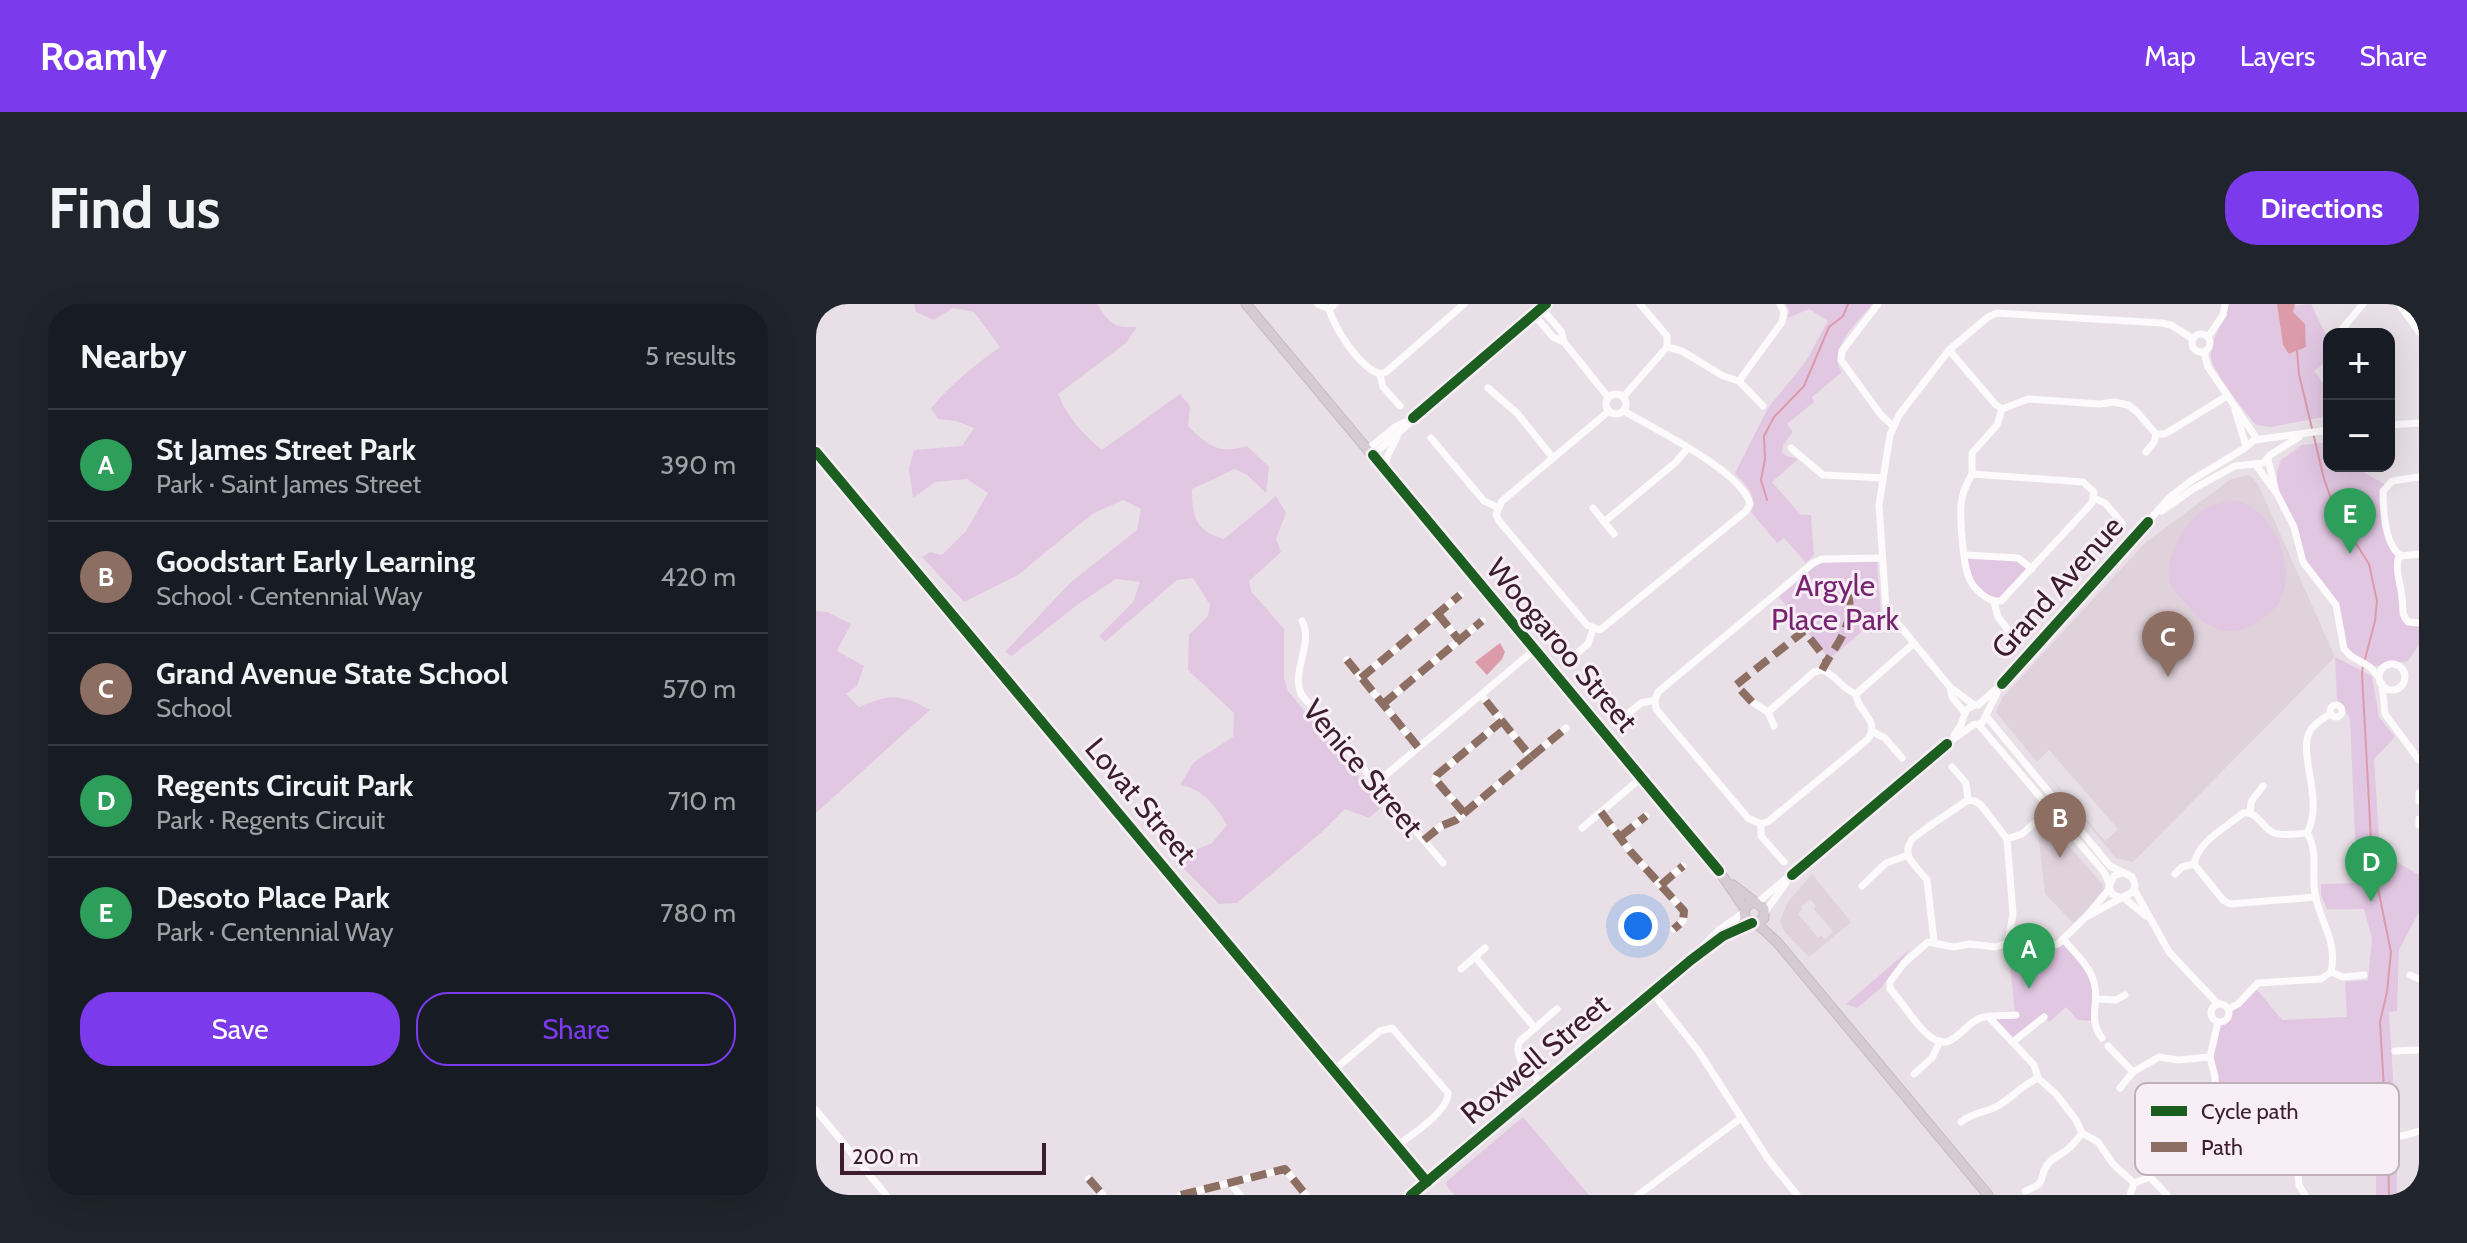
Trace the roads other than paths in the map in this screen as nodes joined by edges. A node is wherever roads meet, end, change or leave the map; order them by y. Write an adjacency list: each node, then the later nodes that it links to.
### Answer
1 (1246, 304): 38 (main road, Woogaroo Street)
2 (1318, 304): 10 (street)
3 (1464, 304): 22 (street)
4 (1640, 304): 19 (street)
5 (1780, 304): 23 (street)
6 (1878, 304): 37 (street)
7 (2225, 304): 16 (street)
8 (2363, 304): 14 (street)
9 (2399, 304): 15 (street)
10 (1332, 307): 22 (street)
11 (1544, 307): 13 (street); 18 (street)
12 (2004, 308): 17 (street); 20 (street)
13 (1535, 316): 18 (street); 34 (street)
14 (2343, 328)
15 (2419, 332)
16 (2208, 337): 17 (street); 21 (street)
17 (2193, 339): 21 (street)
18 (1564, 342): 27 (street)
19 (1667, 347): 23 (street); 25 (street)
20 (1949, 350): 30 (street); 37 (street)
21 (2204, 352): 26 (street)
22 (1380, 374): 28 (street)
23 (1739, 381): 29 (street)
24 (1488, 388): 53 (street)
25 (1624, 396): 27 (street); 33 (street)
26 (2227, 396): 31 (street); 41 (street)
27 (1608, 397): 32 (street)
28 (1400, 406)
29 (1763, 406)
30 (2002, 409): 41 (street); 56 (street)
31 (2235, 409): 45 (street); 46 (street)
32 (1609, 411): 33 (street); 53 (street)
33 (1624, 411): 48 (street)
34 (1413, 418): 40 (street); 44 (street)
35 (2419, 423): 36 (street)
36 (2395, 425)
37 (1893, 426): 58 (street)
38 (1353, 431): 44 (street); 50 (main road, Woogaroo Street)
39 (2323, 431): 42 (street, Grand Avenue)
40 (1401, 432): 50 (street); 55 (street)
41 (2156, 434): 51 (street)
42 (2306, 434): 45 (street, Grand Avenue); 52 (street, Grand Avenue)
43 (1431, 438): 61 (street)
44 (1381, 439): 50 (street)
45 (2259, 439): 46 (street, Grand Avenue); 52 (street)
46 (2246, 447): 54 (street); 64 (street, Grand Avenue)
47 (1791, 448): 58 (street)
48 (1687, 449): 63 (street); 78 (street)
49 (816, 452): 184 (street, Lovat Street)
50 (1370, 452): 55 (main road, Woogaroo Street)
51 (2146, 452)
52 (2269, 457): 54 (street, Grand Avenue); 59 (street)
53 (1553, 458): 61 (street)
54 (2254, 464): 59 (street); 64 (street, Grand Avenue)
55 (1384, 469): 82 (main road, Woogaroo Street)
56 (1972, 474): 60 (street); 68 (street)
57 (2419, 477): 69 (street)
58 (1883, 478): 70 (street)
59 (2277, 494): 86 (street)
60 (2094, 498): 65 (street); 71 (street)
61 (1497, 507): 78 (street)
62 (1593, 508): 63 (street)
63 (1604, 522): 66 (street)
64 (2148, 522): 89 (street, Grand Avenue)
65 (2122, 523)
66 (1614, 534)
67 (2419, 554): 69 (street)
68 (1965, 555): 71 (street); 73 (street)
69 (2401, 556): 77 (street)
70 (1881, 558): 81 (street); 94 (street)
71 (2032, 569): 73 (street)
72 (1460, 595): 74 (street)
73 (1994, 602): 79 (street)
74 (1438, 614): 80 (street); 87 (street)
75 (1302, 621): 116 (street, Venice Street)
76 (1482, 621): 80 (street)
77 (2419, 623)
78 (1593, 629): 84 (street)
79 (2015, 639)
80 (1459, 640): 97 (street)
81 (1913, 644): 90 (street); 92 (street)
82 (1534, 650): 93 (street); 115 (main road, Woogaroo Street)
83 (1347, 660): 87 (street)
84 (1569, 660)
85 (2386, 665): 86 (street); 88 (street); 91 (street)
86 (2368, 666): 88 (street)
87 (1361, 678): 97 (street)
88 (2380, 680): 91 (street); 95 (street)
89 (2002, 684): 98 (street, Grand Avenue); 102 (street, Grand Avenue)
90 (1950, 687): 98 (street); 101 (street)
91 (2396, 689): 95 (street)
92 (1856, 694): 99 (street); 108 (street)
93 (1481, 695): 103 (street); 110 (street)
94 (1655, 700): 104 (street); 126 (street)
95 (2383, 701): 113 (street)
96 (1752, 702): 99 (street)
97 (1383, 704): 110 (street)
98 (1976, 705): 101 (street, Grand Avenue); 102 (street)
99 (1768, 712): 106 (street)
100 (2330, 714): 128 (street)
101 (1965, 715): 105 (street); 109 (street, Grand Avenue)
102 (1986, 715): 105 (street, Grand Avenue); 137 (street)
103 (1502, 721): 111 (street); 123 (street)
104 (1619, 721)
105 (1976, 725): 109 (street, Grand Avenue); 142 (street)
106 (1774, 726)
107 (1566, 728): 111 (street)
108 (1873, 732): 112 (street); 126 (street)
109 (1947, 744): 139 (street, Grand Avenue)
110 (1418, 747): 116 (street)
111 (1531, 757): 123 (street)
112 (1902, 758)
113 (2419, 760)
114 (1952, 767): 119 (street)
115 (1641, 778): 121 (street); 148 (main road, Woogaroo Street)
116 (1382, 782): 131 (street, Venice Street)
117 (2263, 786): 122 (street)
118 (2419, 793): 120 (street)
119 (1968, 800): 130 (street); 132 (street)
120 (2419, 801)
121 (1601, 812): 127 (street); 129 (street)
122 (2250, 812): 128 (street); 135 (street)
123 (1464, 813): 131 (street)
124 (1646, 816): 129 (street)
125 (2039, 819): 130 (street)
126 (1761, 824): 133 (street)
127 (1582, 828)
128 (2307, 833): 144 (street)
129 (1621, 836): 140 (street)
130 (2007, 839): 157 (street)
131 (1424, 840): 134 (street, Venice Street)
132 (1908, 855): 141 (street); 155 (street)
133 (1784, 862)
134 (1443, 863)
135 (2194, 864): 138 (street); 144 (street)
136 (1683, 866): 140 (street)
137 (2121, 873): 142 (street); 143 (street)
138 (2175, 874)
139 (1792, 875): 148 (street, Grand Avenue); 149 (street, Grand Avenue)
140 (1661, 885): 147 (street)
141 (1862, 886)
142 (2109, 886): 145 (street); 150 (street)
143 (2134, 889): 145 (street); 151 (street)
144 (2316, 897): 162 (street)
145 (2122, 898): 150 (street); 151 (street)
146 (1692, 901): 147 (street)
147 (1681, 906): 153 (street)
148 (1750, 906): 149 (main road, Woogaroo Street); 152 (main road, Woogaroo Street); 160 (street, Roxwell Street)
149 (1765, 913): 152 (main road); 156 (main road, Woogaroo Street)
150 (2088, 915): 154 (street)
151 (2151, 920): 169 (street)
152 (1754, 923): 156 (main road, Woogaroo Street); 160 (street, Roxwell Street)
153 (1674, 929)
154 (2063, 939): 157 (street); 168 (street)
155 (1934, 941): 157 (street); 178 (street)
156 (1777, 942): 212 (main road, Woogaroo Street)
157 (2008, 943)
158 (1485, 948): 159 (street)
159 (1475, 957): 161 (street); 176 (street)
160 (1691, 960): 166 (street, Roxwell Street)
161 (1461, 969)
162 (2331, 972): 163 (street); 171 (street)
163 (2364, 975)
164 (2410, 975): 165 (street)
165 (2419, 979)
166 (1652, 992): 189 (street, Roxwell Street); 192 (street)
167 (2125, 995): 168 (street)
168 (2097, 999): 177 (street)
169 (2218, 1004): 171 (street); 175 (street)
170 (1557, 1009): 176 (street)
171 (2229, 1009): 175 (street)
172 (2016, 1015): 173 (street)
173 (1989, 1017): 178 (street); 179 (street)
174 (2044, 1017): 179 (street)
175 (2218, 1022): 183 (street)
176 (1535, 1028): 189 (street)
177 (2102, 1038)
178 (1940, 1041): 186 (street)
179 (2014, 1041): 187 (street)
180 (2108, 1046): 185 (street)
181 (2419, 1050): 182 (street)
182 (2395, 1051)
183 (2210, 1057): 185 (street); 188 (street)
184 (1334, 1070): 197 (street, Lovat Street); 197 (street)
185 (2133, 1072): 190 (street)
186 (1914, 1074)
187 (2038, 1078): 193 (street); 195 (street)
188 (2215, 1083)
189 (1542, 1084): 200 (street, Roxwell Street)
190 (2120, 1088)
191 (816, 1110): 205 (street)
192 (1741, 1118): 210 (street); 211 (street)
193 (1961, 1122)
194 (2419, 1131): 196 (street)
195 (2082, 1133): 202 (street); 203 (street)
196 (2399, 1134)
197 (1397, 1146): 200 (street, Lovat Street)
198 (2150, 1177): 202 (street); 214 (street)
199 (1089, 1179): 204 (street)
200 (1427, 1182): 209 (street, Roxwell Street)
201 (1230, 1183): 206 (street); 207 (street); 208 (street)
202 (2134, 1183): 213 (street)
203 (2025, 1191)
204 (1098, 1193)
205 (886, 1195)
206 (1181, 1195)
207 (1240, 1195)
208 (1306, 1195)
209 (1411, 1195)
210 (1638, 1195)
211 (1797, 1195)
212 (1988, 1195)
213 (2130, 1195)
214 (2167, 1195)

